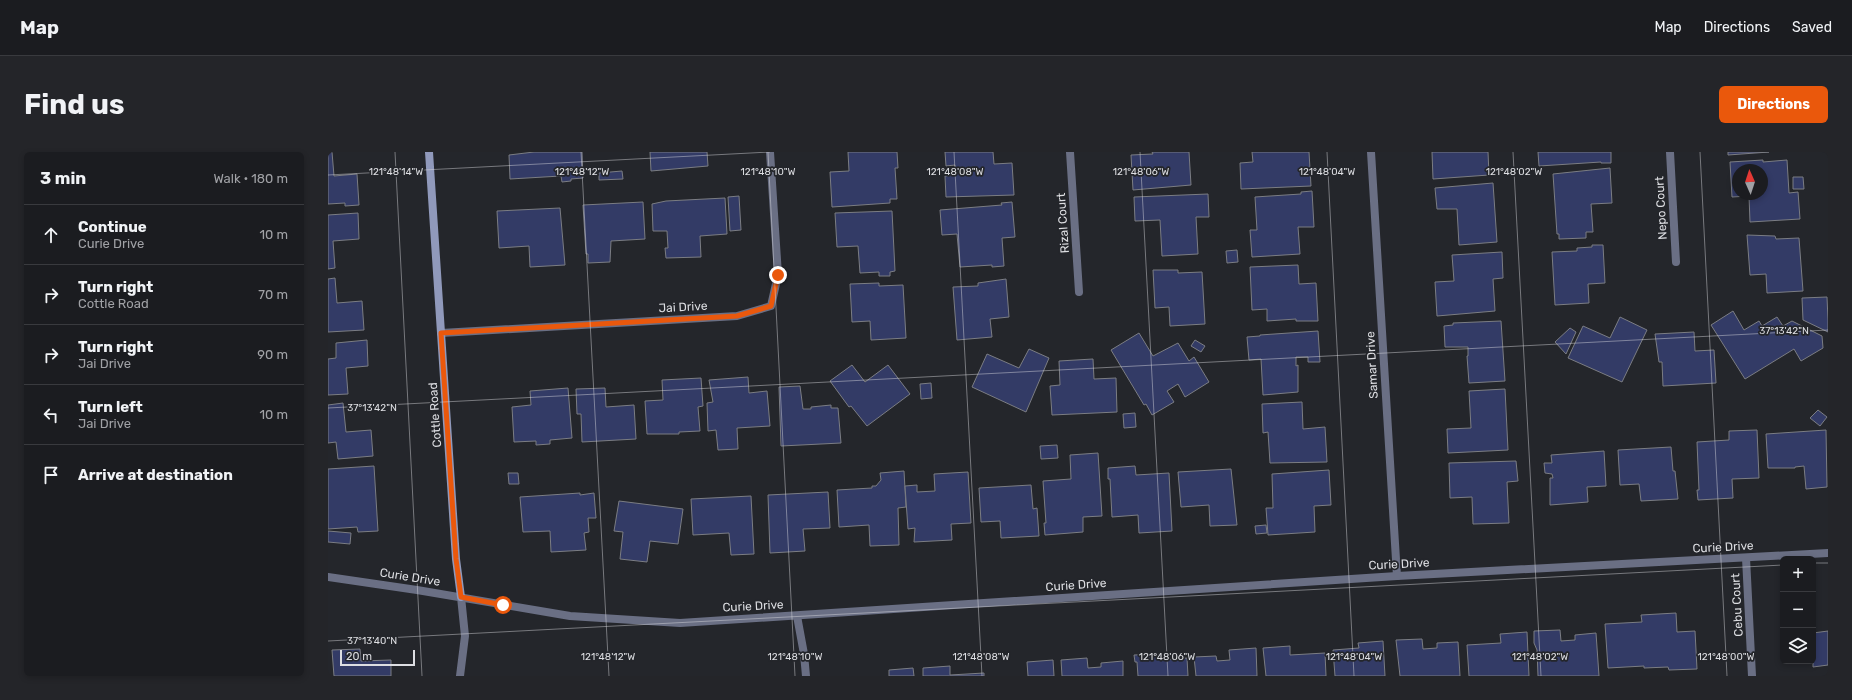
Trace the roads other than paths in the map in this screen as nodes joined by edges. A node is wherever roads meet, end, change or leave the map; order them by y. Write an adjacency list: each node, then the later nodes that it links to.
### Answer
1 (429, 152): 8 (street, Cottle Road)
2 (770, 152): 8 (street, Jai Drive)
3 (1070, 152): 7 (street, Rizal Court)
4 (1371, 152): 11 (street, Samar Drive)
5 (1670, 152): 6 (street, Nepo Court)
6 (1676, 262)
7 (1079, 292)
8 (441, 333): 13 (street, Cottle Road)
9 (1828, 553): 10 (street, Curie Drive)
10 (1746, 558): 11 (street, Curie Drive); 17 (street, Cebu Court)
11 (1397, 576): 14 (street, Curie Drive)
12 (328, 577): 13 (street, Curie Drive)
13 (461, 597): 14 (street, Curie Drive); 15 (street, Cottle Road)
14 (797, 616): 16 (street)
15 (460, 676)
16 (806, 676)
17 (1752, 676)

